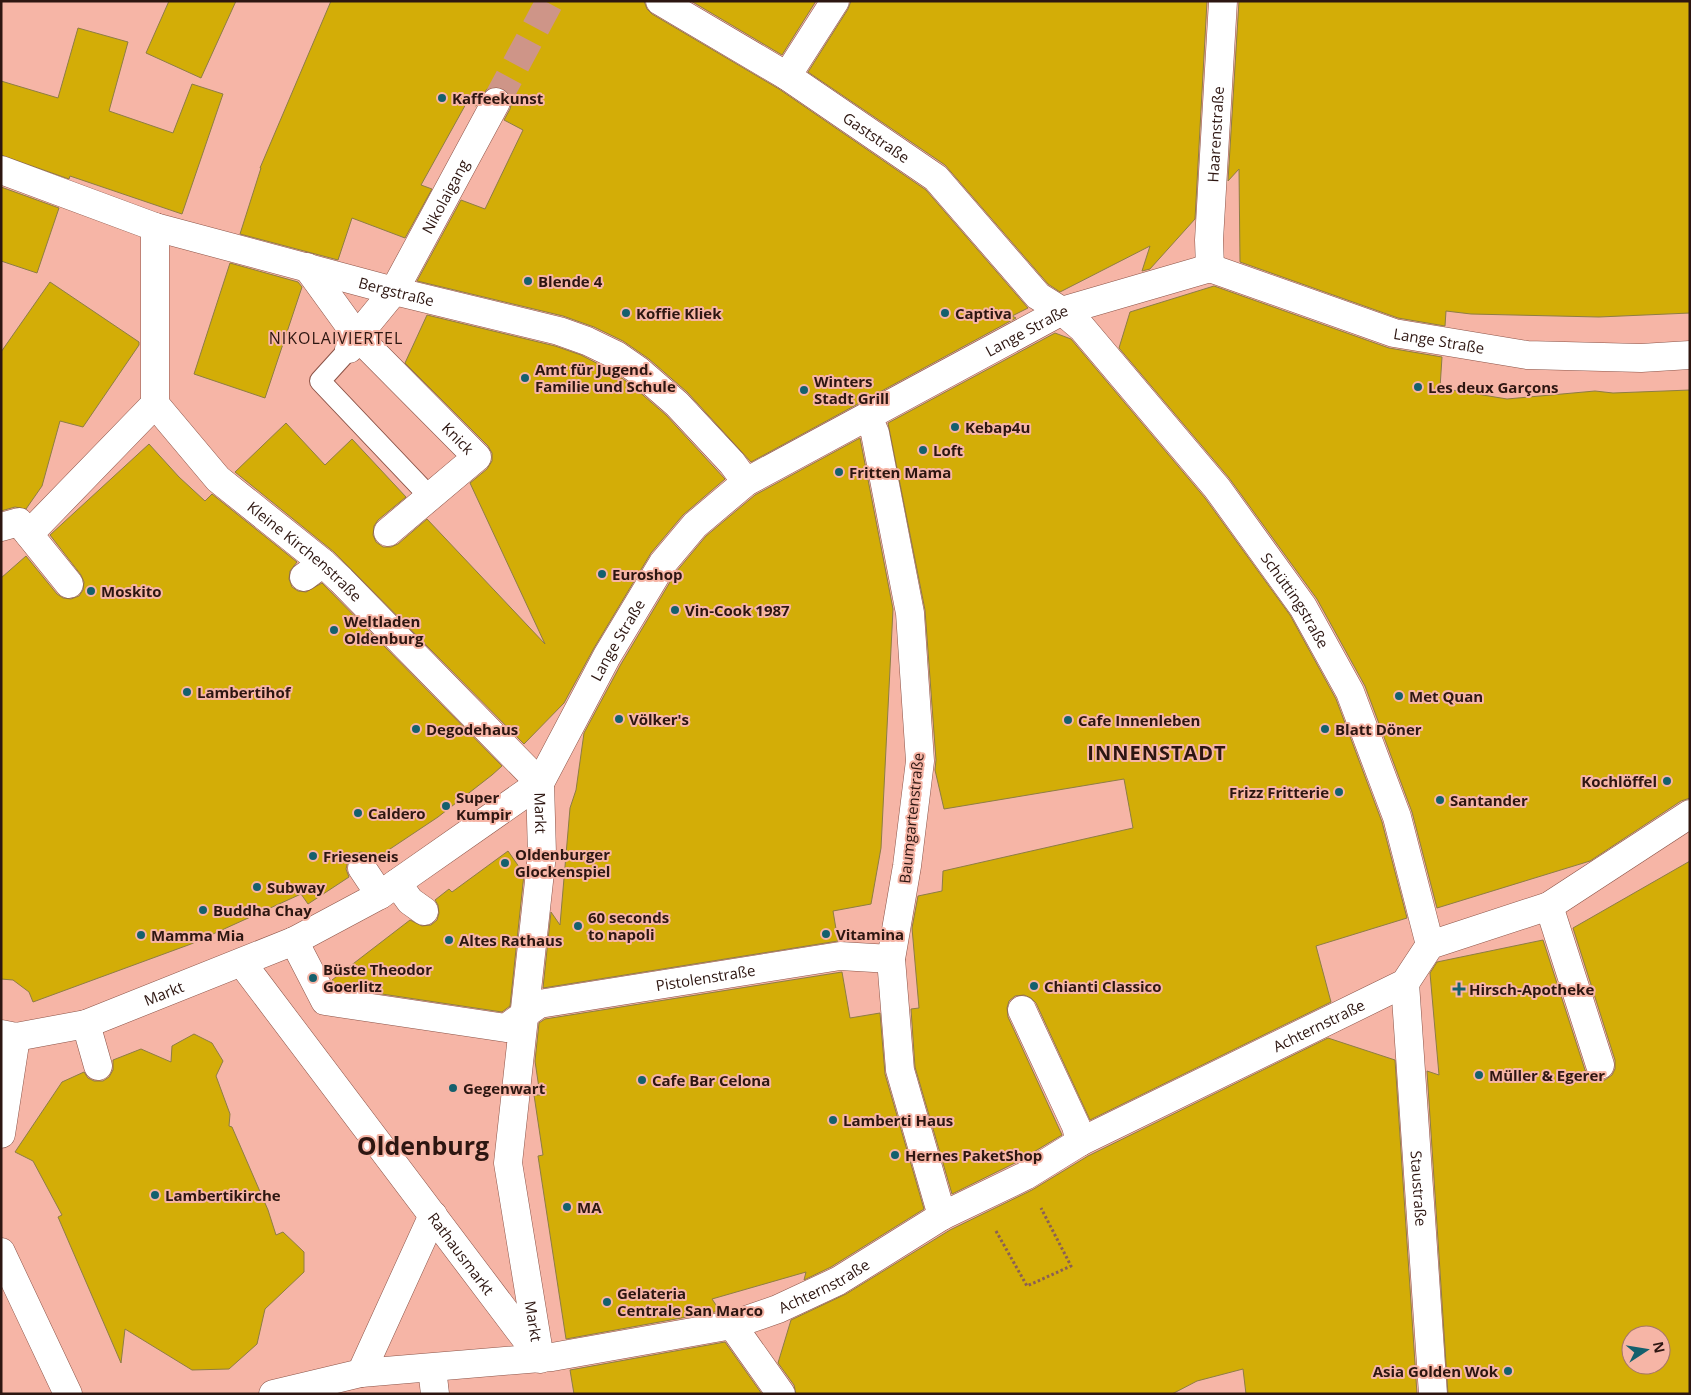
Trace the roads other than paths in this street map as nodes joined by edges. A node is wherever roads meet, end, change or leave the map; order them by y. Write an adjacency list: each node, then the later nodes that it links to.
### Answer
1 (660, 1): 4 (street, Gaststraße)
2 (835, 1): 4 (street)
3 (1223, 1): 9 (street, Haarenstraße)
4 (787, 76): 11 (street, Gaststraße)
5 (496, 102): 10 (street, Nikolaigang)
6 (1, 170): 7 (street, Bergstraße)
7 (155, 227): 8 (street, Bergstraße); 14 (street)
8 (307, 267): 10 (street, Bergstraße); 12 (street, Knick)
9 (1210, 268): 11 (street, Lange Straße); 13 (street, Lange Straße)
10 (394, 291): 12 (street); 16 (street, Bergstraße)
11 (1062, 311): 15 (street, Lange Straße); 29 (street, Schüttingstraße)
12 (353, 342): 17 (lane); 17 (street, Knick)
13 (1690, 355)
14 (155, 404): 20 (street); 22 (street, Kleine Kirchenstraße)
15 (868, 417): 16 (street, Lange Straße); 30 (street, Baumgartenstraße)
16 (746, 482): 22 (street, Lange Straße)
17 (430, 497): 19 (street, Knick)
18 (1, 527): 20 (street)
19 (388, 532)
20 (30, 534): 21 (street)
21 (70, 584)
22 (540, 783): 25 (street, Markt); 34 (street, Markt)
23 (1690, 814): 26 (street)
24 (362, 868): 25 (street)
25 (389, 889): 27 (street); 28 (street, Markt)
26 (1549, 906): 29 (street); 37 (street)
27 (424, 911)
28 (294, 941): 31 (street, Markt); 34 (street)
29 (1430, 945): 32 (street, Achternstraße)
30 (891, 960): 34 (street, Pistolenstraße); 42 (street, Baumgartenstraße)
31 (242, 963): 35 (street, Markt); 41 (street)
32 (1404, 983): 40 (street, Achternstraße); 51 (street, Staustraße)
33 (1022, 1010): 40 (street)
34 (524, 1016): 45 (street, Markt)
35 (86, 1024): 36 (street, Markt); 38 (street)
36 (9, 1036): 39 (street, Markt)
37 (1600, 1065)
38 (98, 1066)
39 (1, 1134)
40 (1080, 1142): 42 (street, Achternstraße)
41 (433, 1215): 45 (street, Rathausmarkt); 46 (street, Rathausmarkt)
42 (942, 1216): 44 (street, Achternstraße)
43 (1, 1252): 48 (street)
44 (732, 1326): 45 (street, Achternstraße); 50 (street)
45 (540, 1359): 47 (street, Markt)
46 (361, 1373): 47 (street, Markt); 49 (street, Markt)
47 (433, 1381)
48 (68, 1394)
49 (273, 1394)
50 (781, 1394)
51 (1433, 1394)

